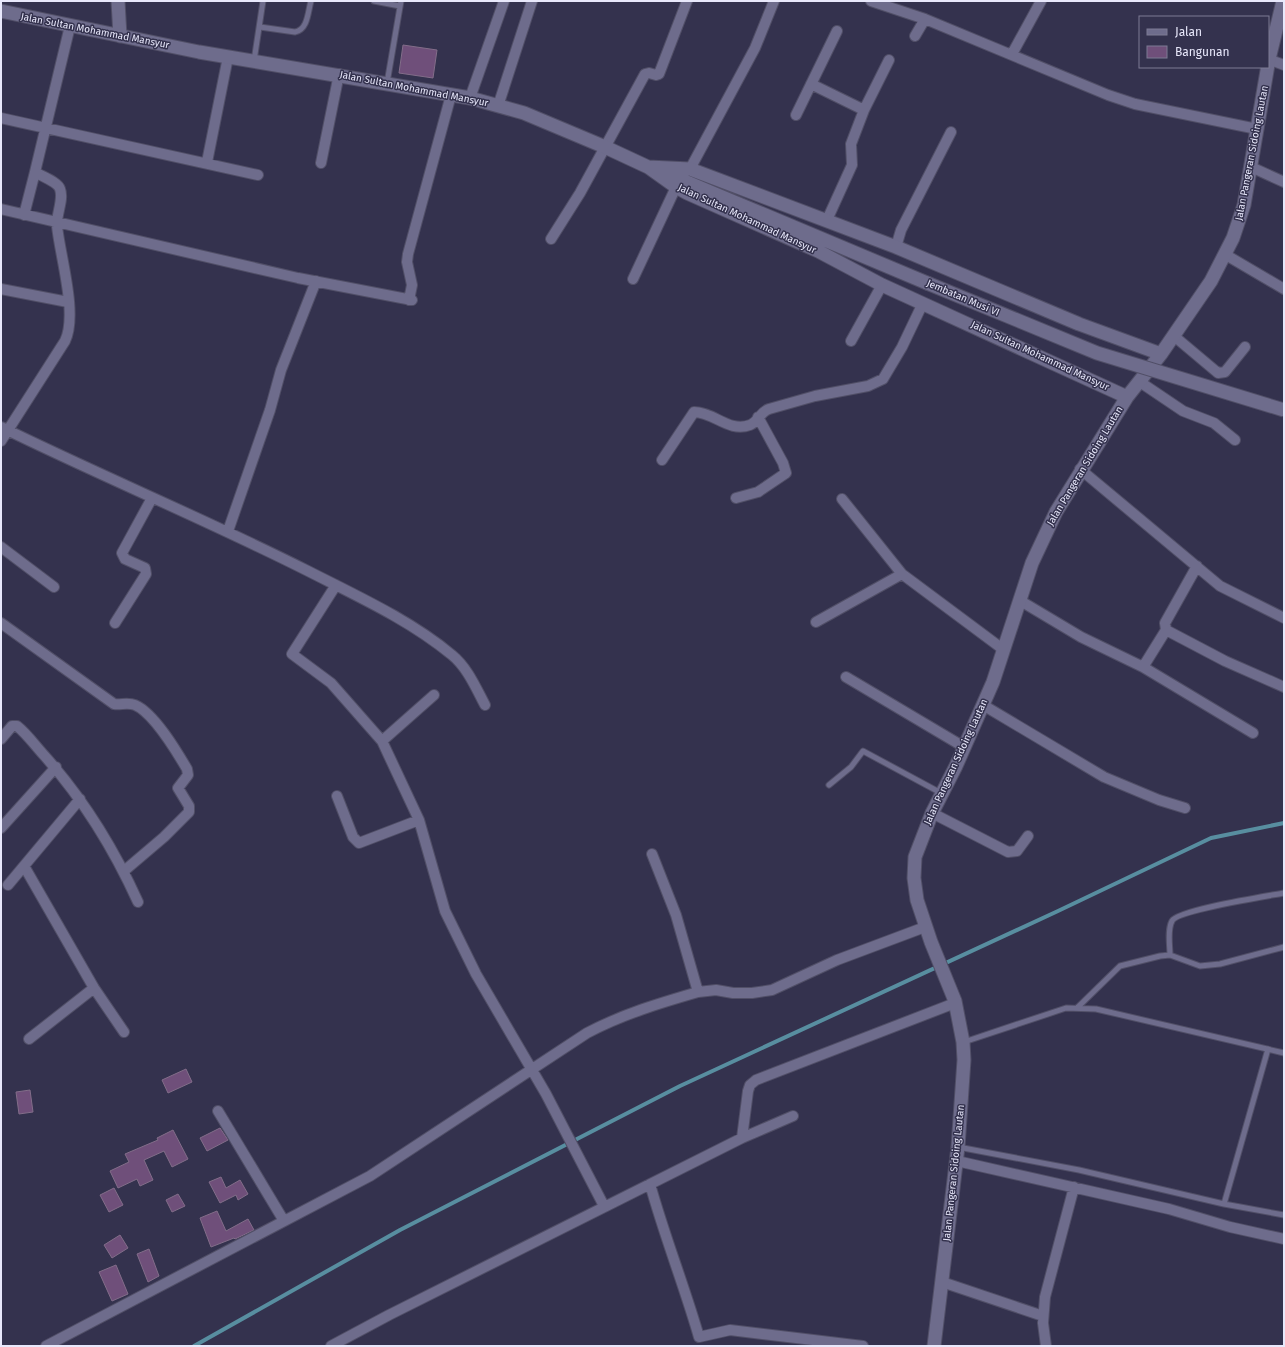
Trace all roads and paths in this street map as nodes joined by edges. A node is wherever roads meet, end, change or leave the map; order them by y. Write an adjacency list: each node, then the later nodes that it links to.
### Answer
1 (118, 1): 18 (street)
2 (263, 1): 16 (lane)
3 (311, 1): 16 (lane)
4 (374, 1): 11 (lane)
5 (504, 1): 31 (street)
6 (532, 1): 32 (street)
7 (687, 1): 39 (street)
8 (774, 1): 44 (street)
9 (871, 1): 14 (street)
10 (1041, 1): 20 (street)
11 (400, 4): 28 (lane)
12 (1282, 5): 22 (street, Jalan Pangeran Sidoing Lautan)
13 (1, 11): 15 (street, Jalan Sultan Mohammad Mansyur)
14 (925, 19): 19 (street); 20 (street)
15 (70, 26): 18 (street, Jalan Sultan Mohammad Mansyur); 36 (street)
16 (260, 27): 24 (lane)
17 (837, 30): 29 (street)
18 (120, 36): 21 (street, Jalan Sultan Mohammad Mansyur)
19 (915, 36)
20 (1012, 54): 37 (street)
21 (228, 56): 24 (street, Jalan Sultan Mohammad Mansyur); 40 (street)
22 (1269, 59): 25 (street)
23 (889, 60): 33 (street)
24 (254, 61): 27 (street, Jalan Sultan Mohammad Mansyur)
25 (1284, 65)
26 (1267, 68): 37 (street, Jalan Pangeran Sidoing Lautan)
27 (339, 74): 28 (street, Jalan Sultan Mohammad Mansyur); 41 (street)
28 (387, 84): 30 (street, Jalan Sultan Mohammad Mansyur)
29 (811, 84): 33 (street); 34 (street)
30 (451, 95): 31 (street, Jalan Sultan Mohammad Mansyur); 57 (street)
31 (470, 98): 32 (street, Jalan Sultan Mohammad Mansyur)
32 (498, 106): 39 (street, Jalan Sultan Mohammad Mansyur)
33 (864, 110): 51 (street)
34 (796, 114)
35 (1, 118): 36 (street)
36 (45, 127): 40 (street); 45 (street)
37 (1257, 129): 43 (street, Jalan Pangeran Sidoing Lautan)
38 (951, 132): 54 (street)
39 (605, 146): 42 (street, Jalan Sultan Mohammad Mansyur); 53 (street)
40 (207, 162): 46 (street)
41 (321, 163)
42 (648, 167): 44 (street); 48 (street, Jalan Sultan Mohammad Mansyur); 69 (street, Jembatan Musi VI, bridge)
43 (1250, 167): 47 (street); 55 (street, Jalan Pangeran Sidoing Lautan)
44 (690, 169): 51 (street)
45 (35, 172): 50 (street); 52 (street)
46 (258, 175)
47 (1284, 182)
48 (676, 187): 56 (street); 58 (street, Jalan Sultan Mohammad Mansyur)
49 (1, 209): 50 (street)
50 (24, 215): 52 (street)
51 (827, 220): 54 (street)
52 (57, 224): 57 (street); 61 (street)
53 (551, 240)
54 (896, 247): 66 (street)
55 (1226, 255): 60 (street); 63 (street, Jalan Pangeran Sidoing Lautan)
56 (633, 280)
57 (316, 281): 79 (street)
58 (882, 285): 62 (street, Jalan Sultan Mohammad Mansyur); 64 (street)
59 (1, 289): 61 (street)
60 (1284, 289)
61 (68, 302): 71 (street)
62 (923, 303): 68 (street, Jalan Sultan Mohammad Mansyur); 70 (street)
63 (1174, 336): 65 (street); 66 (street, Jalan Pangeran Sidoing Lautan)
64 (851, 341)
65 (1245, 347)
66 (1161, 354): 67 (street, Jalan Pangeran Sidoing Lautan)
67 (1140, 382): 68 (street, Jalan Pangeran Sidoing Lautan); 72 (street)
68 (1127, 396): 75 (street, Jalan Pangeran Sidoing Lautan)
69 (1284, 410)
70 (758, 417): 74 (street); 77 (street)
71 (5, 429): 73 (street); 76 (street)
72 (1235, 440)
73 (1, 441)
74 (662, 460)
75 (1080, 469): 81 (street); 85 (street, Jalan Pangeran Sidoing Lautan)
76 (152, 498): 79 (street); 89 (street)
77 (736, 498)
78 (842, 499): 82 (street)
79 (228, 531): 83 (street)
80 (1, 547): 84 (street)
81 (1197, 566): 86 (street); 90 (street)
82 (902, 574): 87 (street); 91 (street)
83 (336, 585): 96 (street); 100 (street)
84 (54, 587)
85 (1019, 600): 91 (street, Jalan Pangeran Sidoing Lautan); 92 (street)
86 (1284, 618)
87 (816, 622)
88 (1, 623): 114 (street)
89 (115, 623)
90 (1166, 630): 92 (street); 94 (street)
91 (1004, 650): 97 (street, Jalan Pangeran Sidoing Lautan)
92 (1143, 667): 98 (street)
93 (846, 677): 101 (street)
94 (1284, 687)
95 (434, 696): 100 (street)
96 (485, 705)
97 (983, 705): 101 (street, Jalan Pangeran Sidoing Lautan); 107 (street)
98 (1253, 733)
99 (1, 740): 102 (street)
100 (382, 741): 109 (street)
101 (964, 746): 104 (street, Jalan Pangeran Sidoing Lautan)
102 (56, 767): 106 (street); 110 (street)
103 (829, 785): 104 (lane)
104 (944, 791): 108 (street, Jalan Pangeran Sidoing Lautan)
105 (337, 796): 109 (street)
106 (80, 799): 113 (street); 114 (street)
107 (1185, 808)
108 (932, 813): 111 (street); 118 (street, Jalan Pangeran Sidoing Lautan)
109 (419, 820): 130 (street)
110 (1, 828)
111 (1028, 836)
112 (652, 854): 122 (street)
113 (24, 866): 115 (street); 121 (street)
114 (124, 871): 117 (street)
115 (8, 885)
116 (1284, 894): 120 (lane)
117 (138, 902)
118 (926, 927): 122 (street); 123 (street, Jalan Pangeran Sidoing Lautan)
119 (1284, 947): 120 (lane)
120 (1170, 955): 124 (lane)
121 (94, 988): 125 (street); 126 (street)
122 (698, 992): 130 (street)
123 (955, 1002): 127 (street, Jalan Pangeran Sidoing Lautan); 133 (street)
124 (1078, 1007): 127 (lane); 128 (lane)
125 (124, 1032)
126 (29, 1039)
127 (963, 1042): 134 (street, Jalan Pangeran Sidoing Lautan)
128 (1268, 1049): 129 (lane); 138 (lane)
129 (1284, 1053)
130 (532, 1070): 139 (street); 141 (street)
131 (218, 1111): 141 (street)
132 (793, 1116): 133 (street)
133 (742, 1138): 136 (street)
134 (958, 1147): 135 (street, Jalan Pangeran Sidoing Lautan); 138 (lane)
135 (957, 1161): 137 (street); 143 (street, Jalan Pangeran Sidoing Lautan)
136 (650, 1184): 139 (street); 147 (street)
137 (1074, 1187): 142 (street); 144 (street)
138 (1224, 1204): 140 (lane)
139 (604, 1206): 146 (street)
140 (1284, 1215)
141 (284, 1221): 145 (street)
142 (1284, 1239)
143 (942, 1282): 144 (street); 148 (street, Jalan Pangeran Sidoing Lautan)
144 (1043, 1316): 149 (street)
145 (46, 1346)
146 (331, 1346)
147 (863, 1346)
148 (934, 1346)
149 (1046, 1346)

